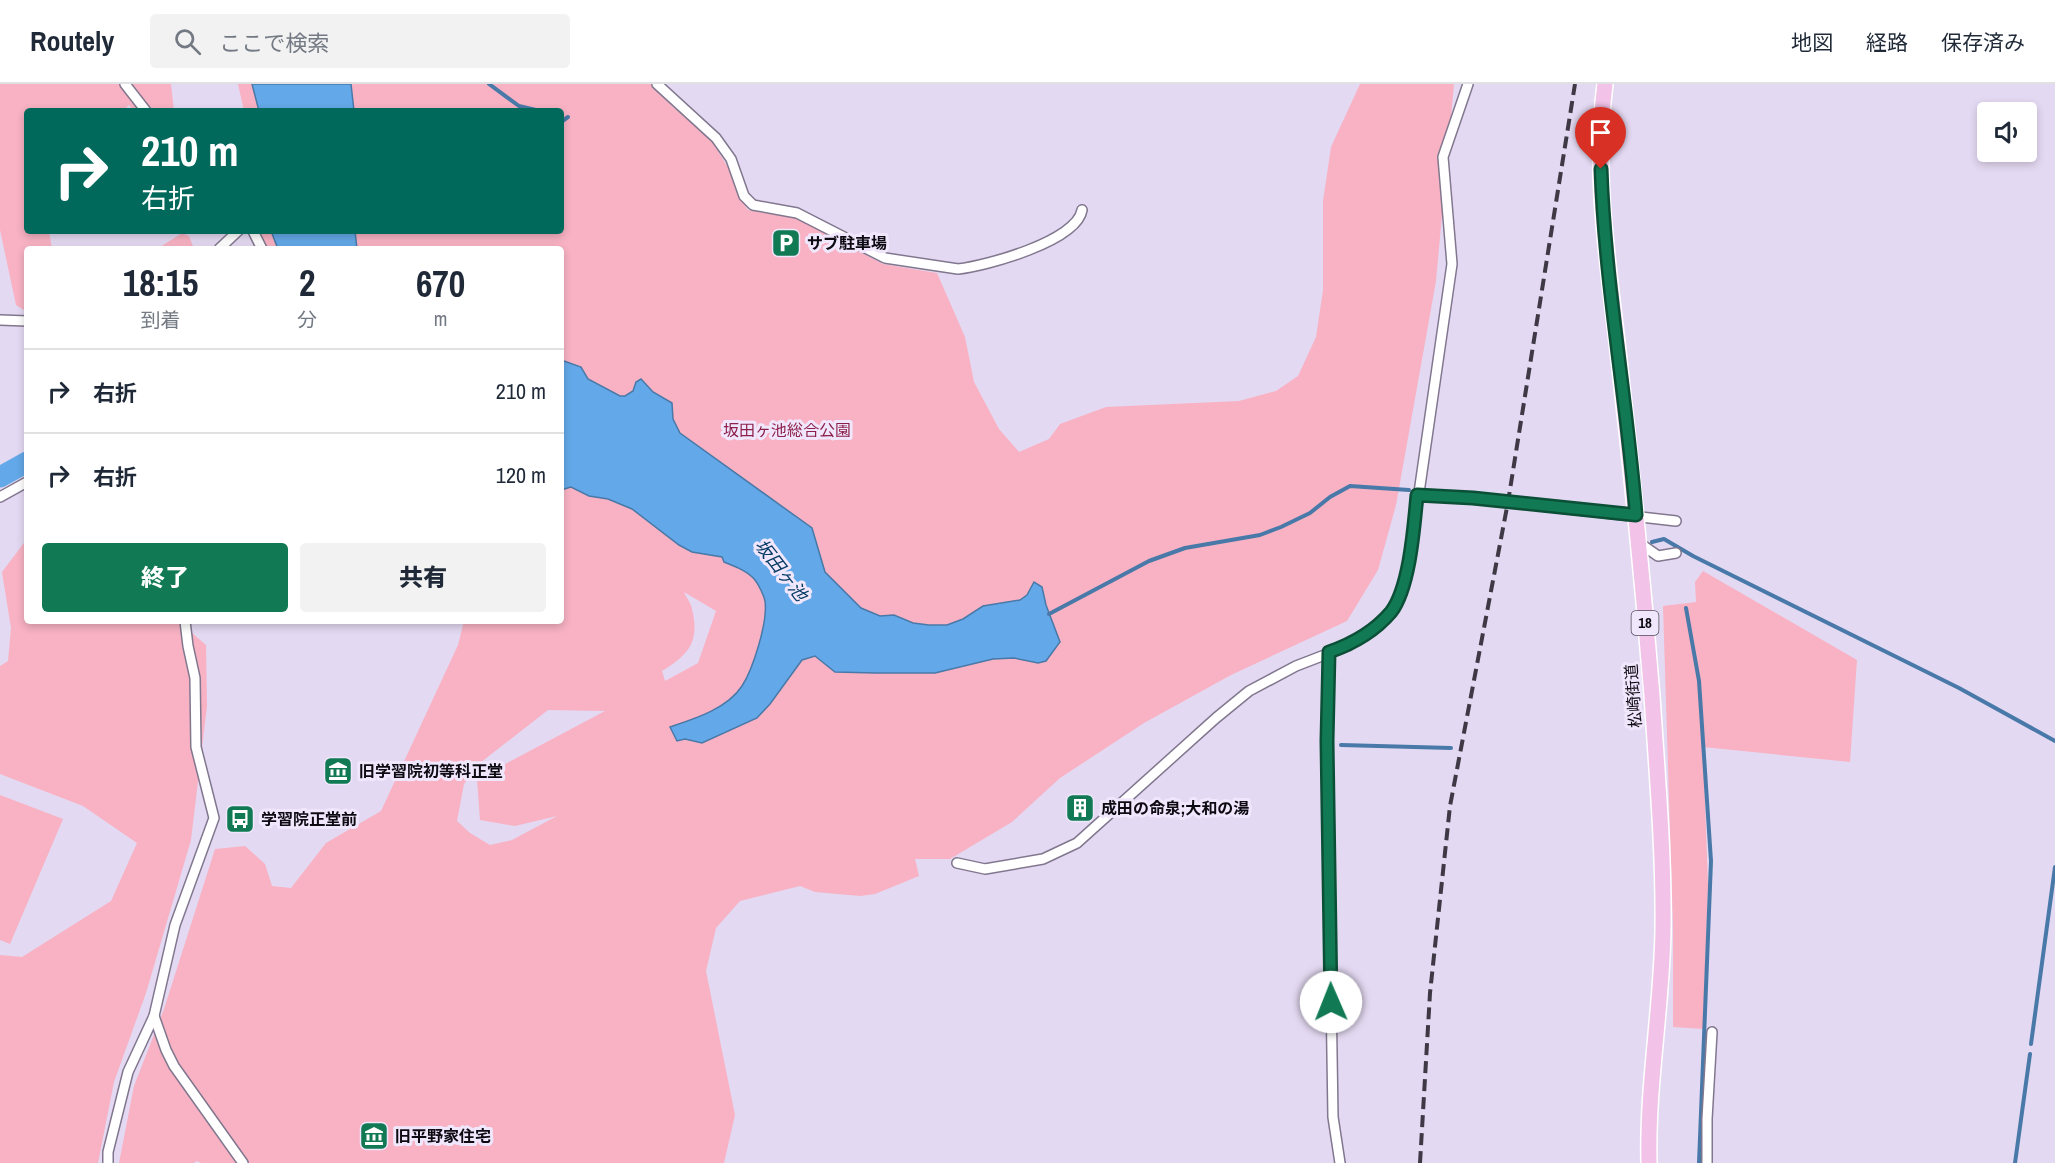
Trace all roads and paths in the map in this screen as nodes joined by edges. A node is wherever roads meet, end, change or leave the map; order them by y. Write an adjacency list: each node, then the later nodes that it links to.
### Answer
1 (124, 84): 5 (street)
2 (657, 84): 6 (street)
3 (1468, 84): 12 (street)
4 (1605, 84): 14 (main road, 松崎街道 / 18)
5 (144, 108)
6 (1082, 210)
7 (235, 234): 8 (street)
8 (222, 246)
9 (0, 320): 10 (street)
10 (24, 321)
11 (24, 484): 13 (street)
12 (1417, 495): 14 (street); 19 (street)
13 (0, 497)
14 (1636, 515): 15 (street); 16 (main road, 松崎街道 / 18)
15 (1676, 521)
16 (1638, 542): 17 (street); 26 (main road, 松崎街道 / 18)
17 (1677, 553)
18 (185, 624): 21 (street)
19 (1329, 652): 20 (street); 25 (street)
20 (957, 863)
21 (154, 1016): 23 (street); 24 (street)
22 (1712, 1032): 27 (street)
23 (108, 1163)
24 (243, 1163)
25 (1340, 1163)
26 (1649, 1163)
27 (1707, 1163)

